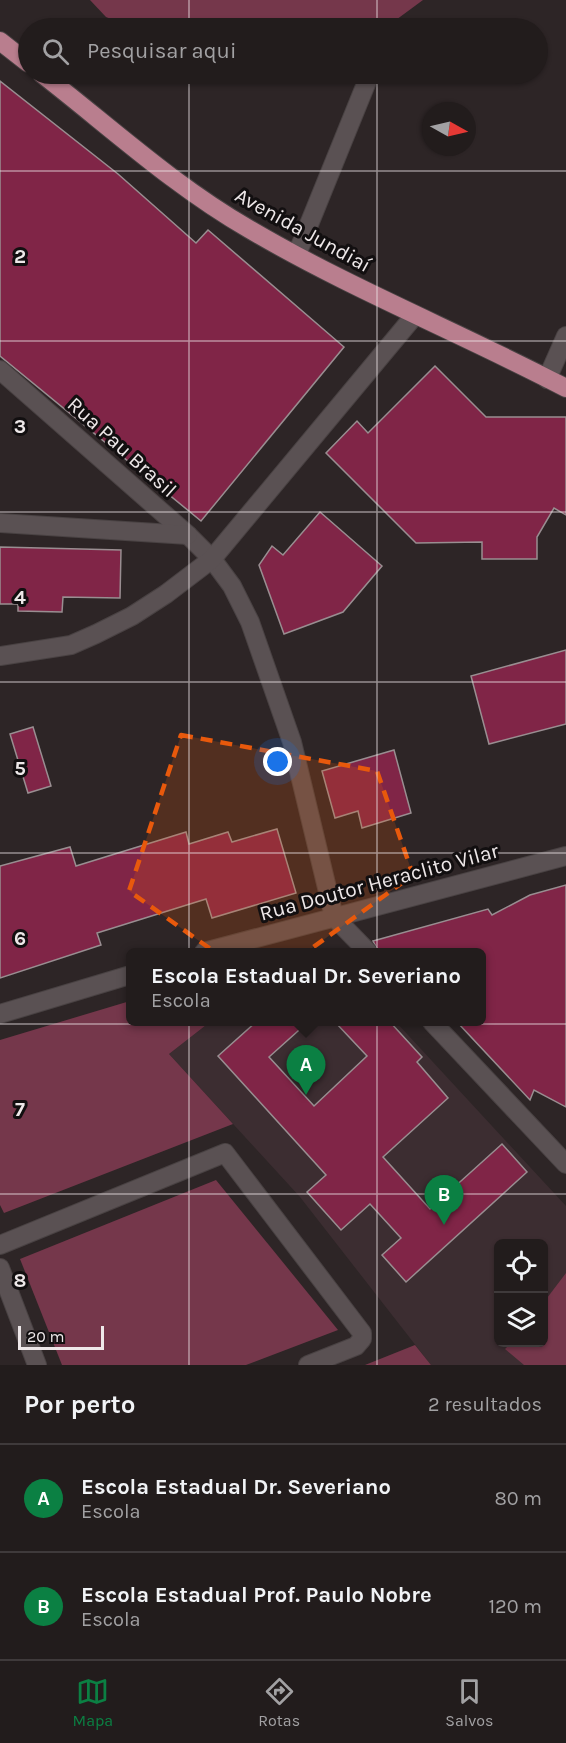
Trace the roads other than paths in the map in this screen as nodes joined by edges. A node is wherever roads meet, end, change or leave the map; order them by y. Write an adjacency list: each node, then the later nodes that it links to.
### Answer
1 (0, 41): 2 (main road)
2 (18, 55)
3 (55, 84): 5 (main road, Avenida Jundiaí)
4 (366, 84): 5 (street)
5 (297, 254): 6 (main road, Avenida Jundiaí)
6 (415, 315): 9 (main road, Avenida Jundiaí); 13 (street)
7 (566, 336): 9 (street)
8 (0, 370): 12 (street, Rua Pau Brasil)
9 (547, 379): 10 (main road, Avenida Jundiaí)
10 (566, 388)
11 (0, 523): 12 (street)
12 (188, 535): 13 (street, Rua Pau Brasil)
13 (212, 558): 14 (street); 16 (street, Rua Pau Brasil)
14 (0, 656)
15 (566, 856): 16 (street, Rua Doutor Heraclito Vilar)
16 (334, 917): 17 (street, Rua Doutor Heraclito Vilar); 18 (street)
17 (219, 948)
18 (364, 948)
19 (126, 976): 20 (street)
20 (0, 1014)
21 (436, 1026): 22 (street)
22 (566, 1164)
23 (0, 1245): 26 (street)
24 (0, 1268): 25 (street)
25 (37, 1365)
26 (308, 1365)

